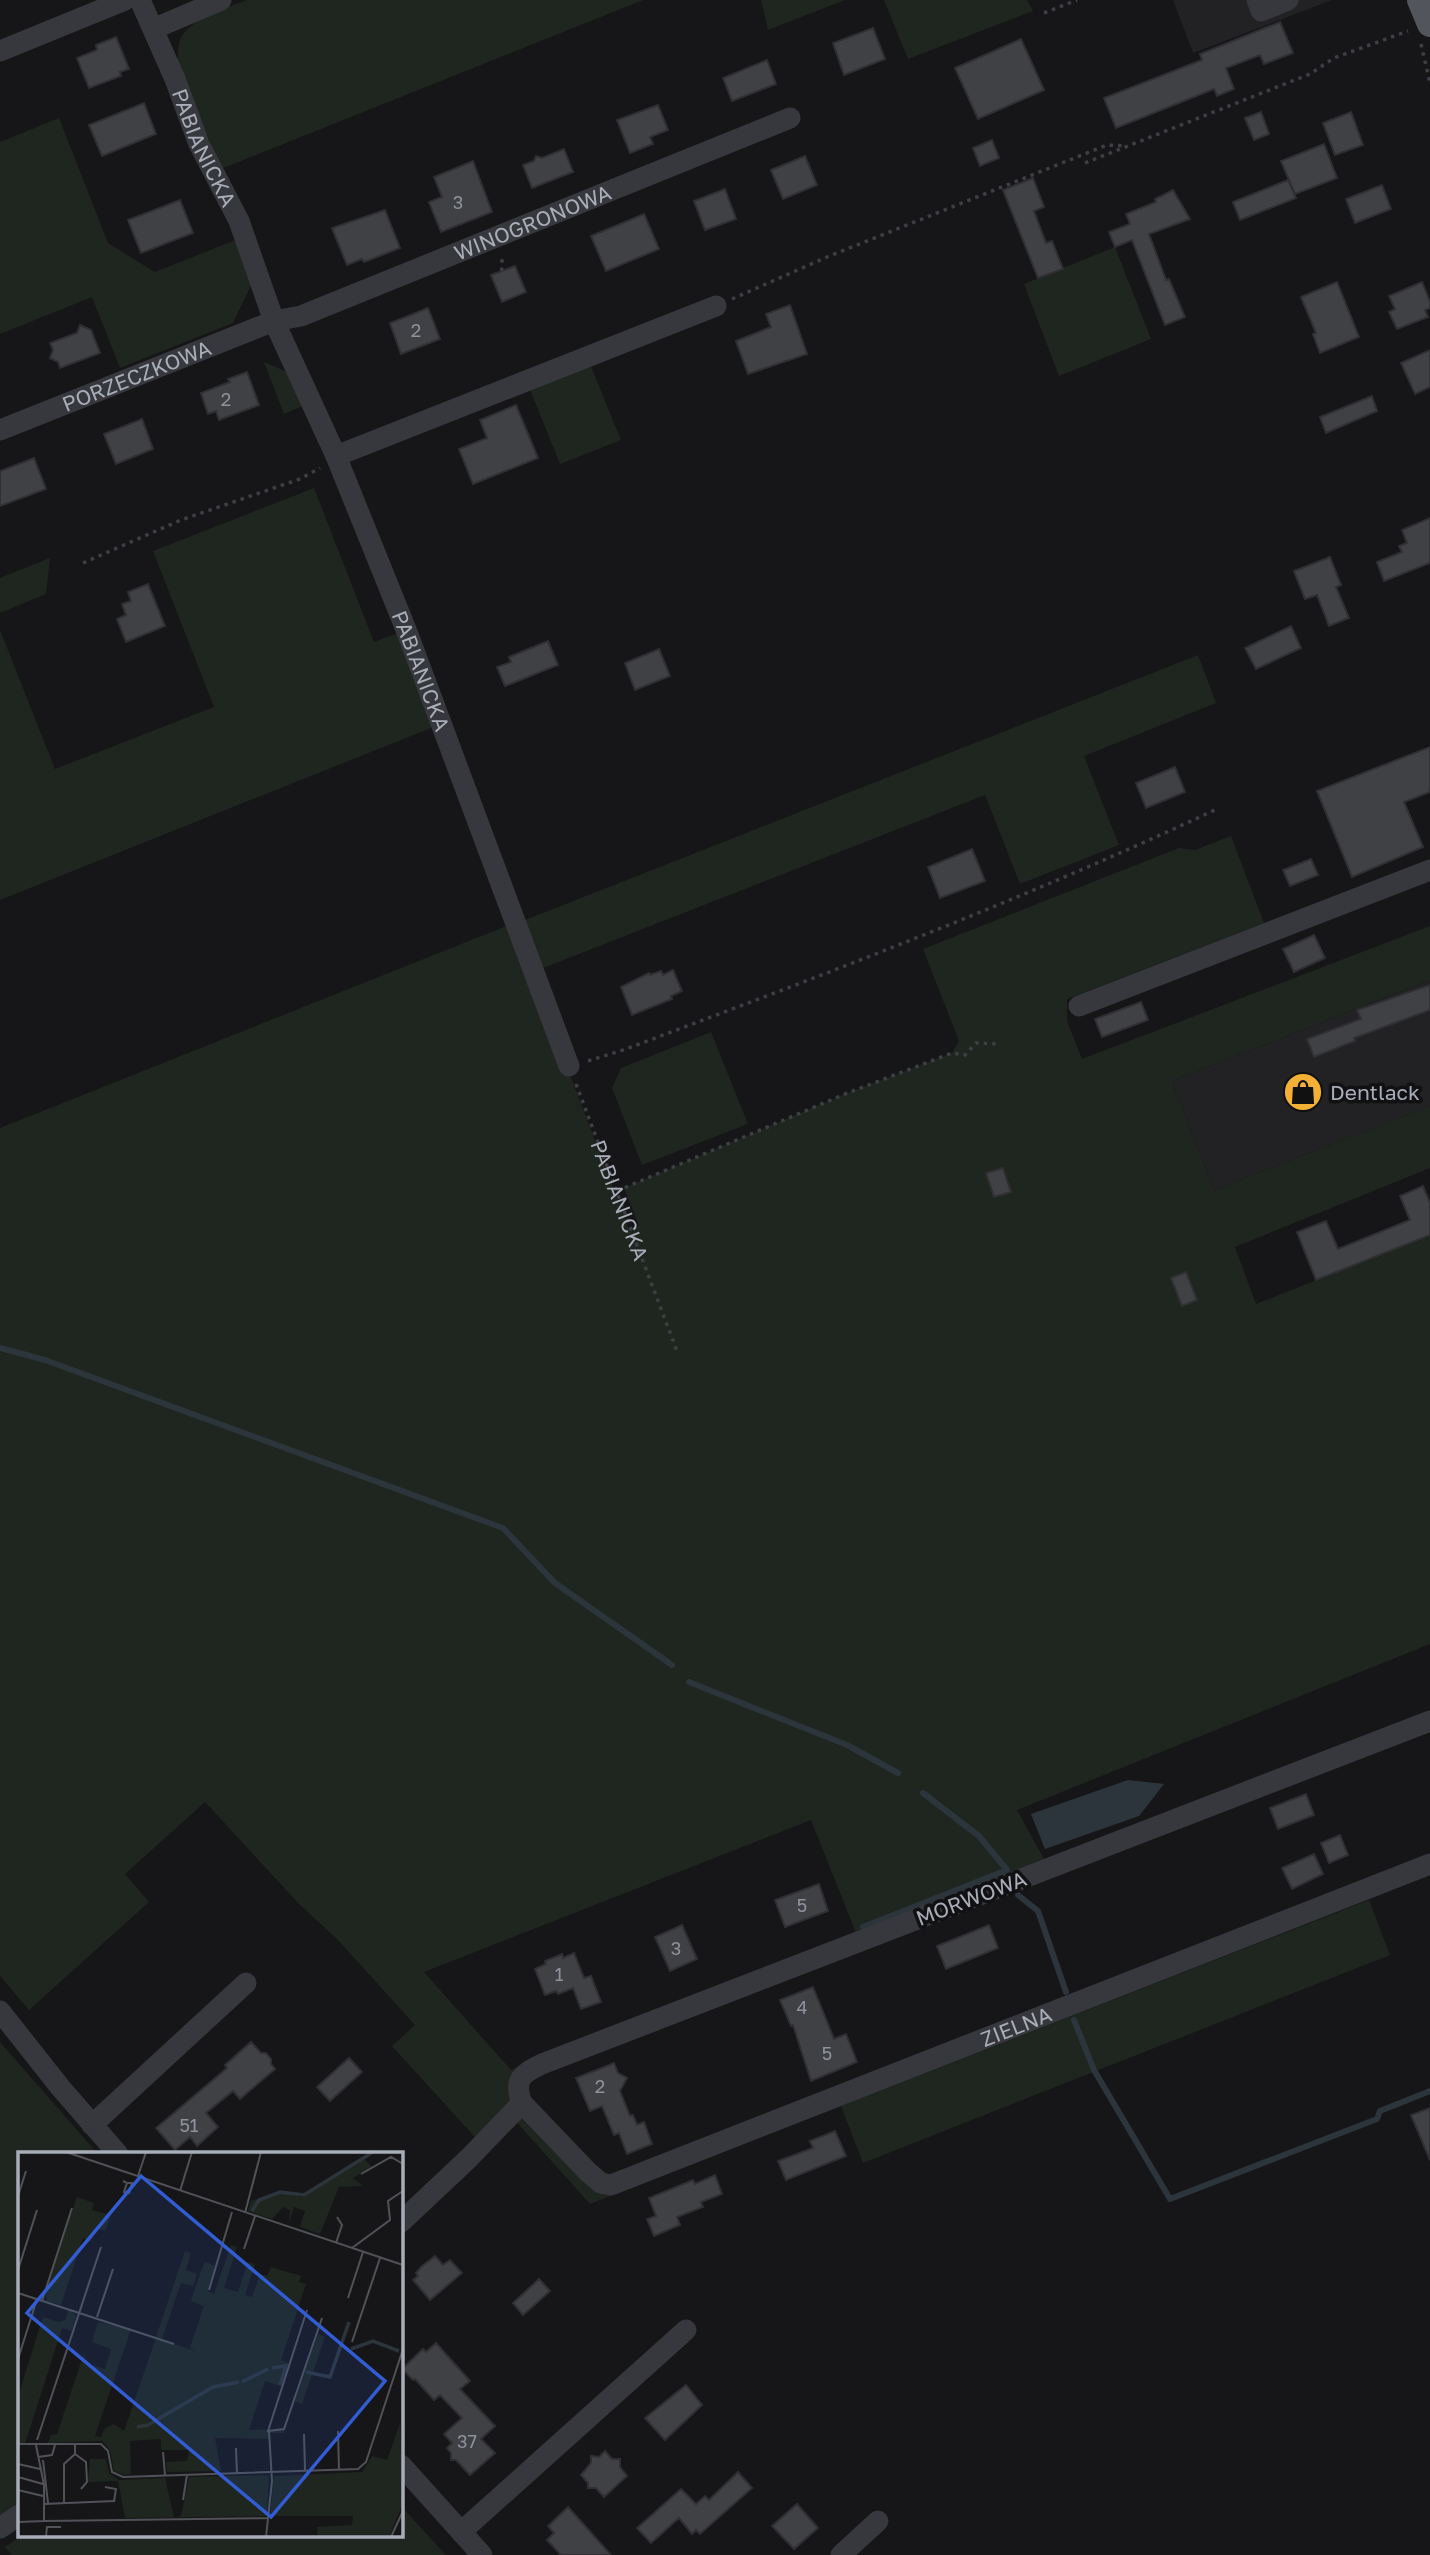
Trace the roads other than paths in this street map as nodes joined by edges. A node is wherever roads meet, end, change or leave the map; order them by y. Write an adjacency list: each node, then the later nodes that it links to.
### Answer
1 (125, 0): 9 (street)
2 (140, 0): 8 (street, PABIANICKA)
3 (221, 0): 8 (street)
4 (1257, 0): 5 (street)
5 (1288, 0)
6 (1420, 0): 7 (main road)
7 (1430, 23)
8 (153, 29): 12 (street, PABIANICKA)
9 (0, 51)
10 (790, 118): 12 (street, WINOGRONOWA)
11 (716, 306): 14 (street)
12 (274, 321): 13 (street, PORZECZKOWA); 14 (street, PABIANICKA)
13 (0, 430)
14 (336, 456): 17 (street, PABIANICKA)
15 (1430, 870): 16 (street)
16 (1080, 1006)
17 (569, 1066)
18 (1430, 1721): 22 (street, MORWOWA)
19 (1430, 1864): 22 (street, ZIELNA)
20 (246, 1983): 23 (street)
21 (0, 2011): 23 (street)
22 (521, 2093): 25 (street, MORWOWA)
23 (92, 2125): 24 (street)
24 (116, 2152)
25 (402, 2221)
26 (686, 2330): 31 (street)
27 (402, 2466): 31 (street)
28 (18, 2516): 30 (street)
29 (878, 2521): 33 (street)
30 (0, 2528)
31 (461, 2532): 32 (street)
32 (482, 2555)
33 (841, 2555)

